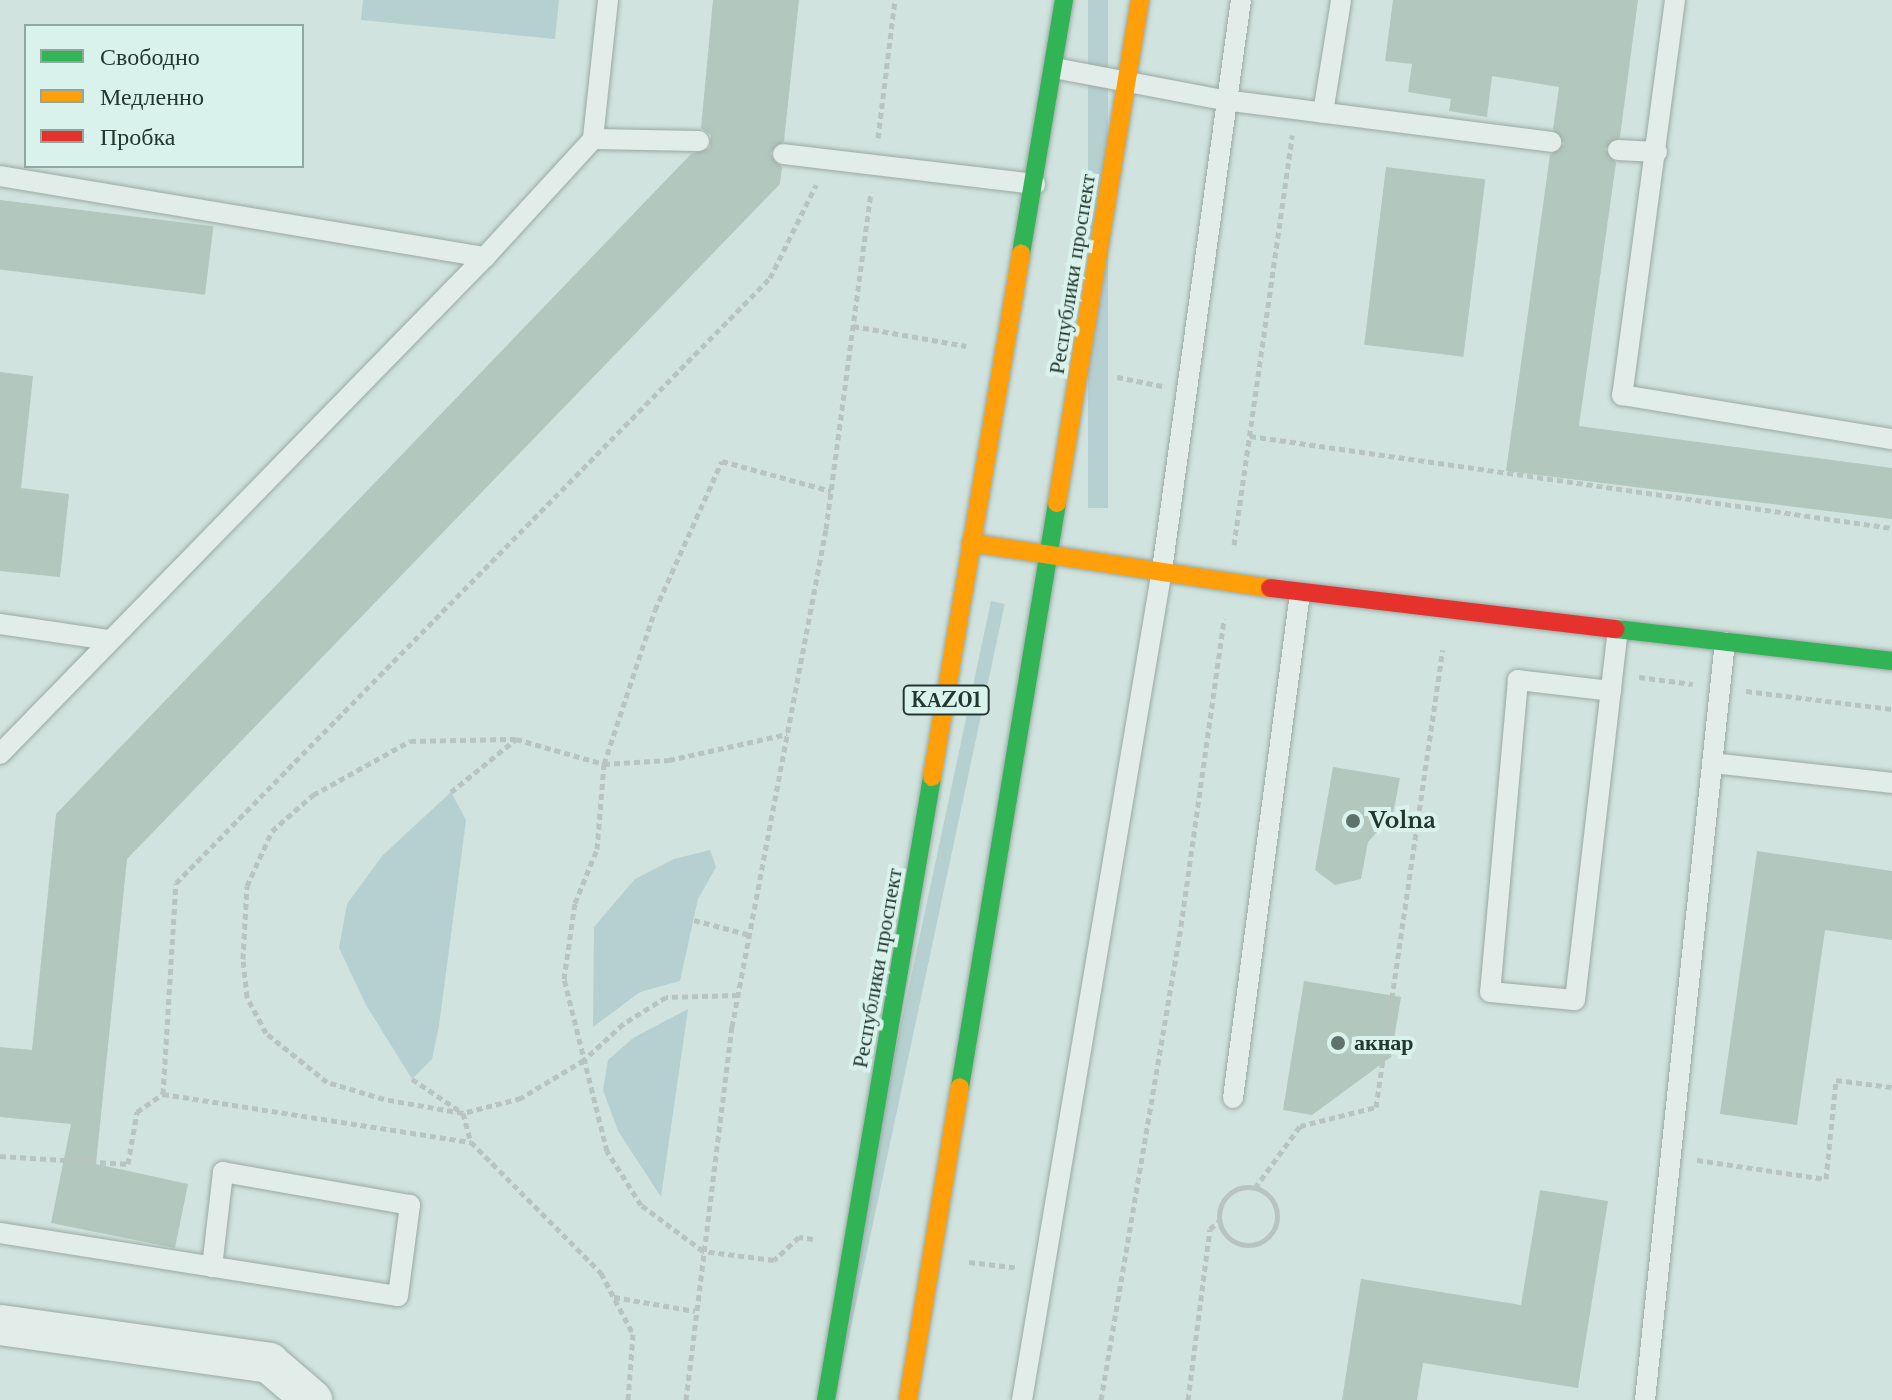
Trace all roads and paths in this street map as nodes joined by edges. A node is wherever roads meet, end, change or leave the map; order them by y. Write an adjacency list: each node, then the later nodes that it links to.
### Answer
1 (608, 0): 13 (lane)
2 (895, 0): 20 (path)
3 (1064, 0): 8 (main road, Республики проспект / KАZ01)
4 (1140, 0): 9 (main road, Республики проспект)
5 (1241, 0): 10 (lane)
6 (1341, 0): 12 (lane)
7 (1675, 0): 17 (lane)
8 (1054, 68): 9 (lane); 22 (main road, Республики проспект / KАZ01)
9 (1127, 81): 10 (lane); 31 (main road, Республики проспект)
10 (1224, 100): 11 (lane); 32 (lane)
11 (1296, 109): 12 (lane); 26 (path)
12 (1323, 113): 15 (lane)
13 (593, 139): 14 (lane); 23 (lane)
14 (699, 141)
15 (1551, 142)
16 (1618, 150): 17 (lane)
17 (1657, 152): 27 (lane)
18 (783, 154): 19 (lane)
19 (828, 160): 20 (lane); 57 (path)
20 (875, 165): 22 (lane); 24 (path)
21 (0, 176): 23 (lane)
22 (1035, 184): 25 (main road, Республики проспект / KАZ01)
23 (485, 257): 37 (lane)
24 (853, 326): 25 (path); 28 (path)
25 (1005, 353): 30 (main road, Республики проспект / KАZ01)
26 (1250, 436): 29 (path); 33 (path)
27 (1892, 439)
28 (831, 491): 44 (path); 48 (path)
29 (1892, 528)
30 (971, 543): 31 (main road); 75 (main road, Республики проспект / KАZ01)
31 (1050, 556): 32 (main road); 76 (main road, Республики проспект)
32 (1162, 570): 33 (main road); 77 (lane)
33 (1229, 581): 34 (main road); 78 (path)
34 (1300, 593): 36 (main road); 58 (lane)
35 (0, 624): 37 (lane)
36 (1618, 629): 38 (main road); 42 (lane)
37 (108, 640): 46 (lane)
38 (1725, 642): 40 (main road); 41 (lane)
39 (1443, 650): 63 (path)
40 (1892, 661)
41 (1720, 688): 43 (path); 47 (lane)
42 (1611, 691): 42 (lane)
43 (1892, 709)
44 (787, 734): 48 (path); 52 (path)
45 (516, 739): 48 (path); 50 (path); 59 (path)
46 (0, 754)
47 (1712, 763): 49 (lane); 62 (lane)
48 (604, 764): 54 (path)
49 (1892, 783)
50 (451, 792)
51 (694, 920): 52 (path)
52 (750, 935): 53 (path)
53 (738, 995): 54 (path); 67 (path)
54 (584, 1060): 59 (path); 67 (path)
55 (412, 1079): 59 (path)
56 (1892, 1087): 62 (path)
57 (163, 1094): 60 (path); 61 (path)
58 (1233, 1098)
59 (463, 1113): 60 (path)
60 (471, 1142): 69 (path)
61 (0, 1156)
62 (1670, 1156): 80 (lane)
63 (1255, 1188): 64 (path); 64 (path)
64 (1219, 1221): 79 (path)
65 (0, 1233): 68 (lane)
66 (799, 1237): 67 (path)
67 (703, 1251): 70 (path)
68 (212, 1267): 68 (lane)
69 (613, 1297): 70 (path); 73 (path)
70 (695, 1311): 74 (path)
71 (0, 1325): 72 (street)
72 (312, 1400)
73 (628, 1400)
74 (686, 1400)
75 (826, 1400)
76 (908, 1400)
77 (1022, 1400)
78 (1101, 1400)
79 (1188, 1400)
80 (1645, 1400)

